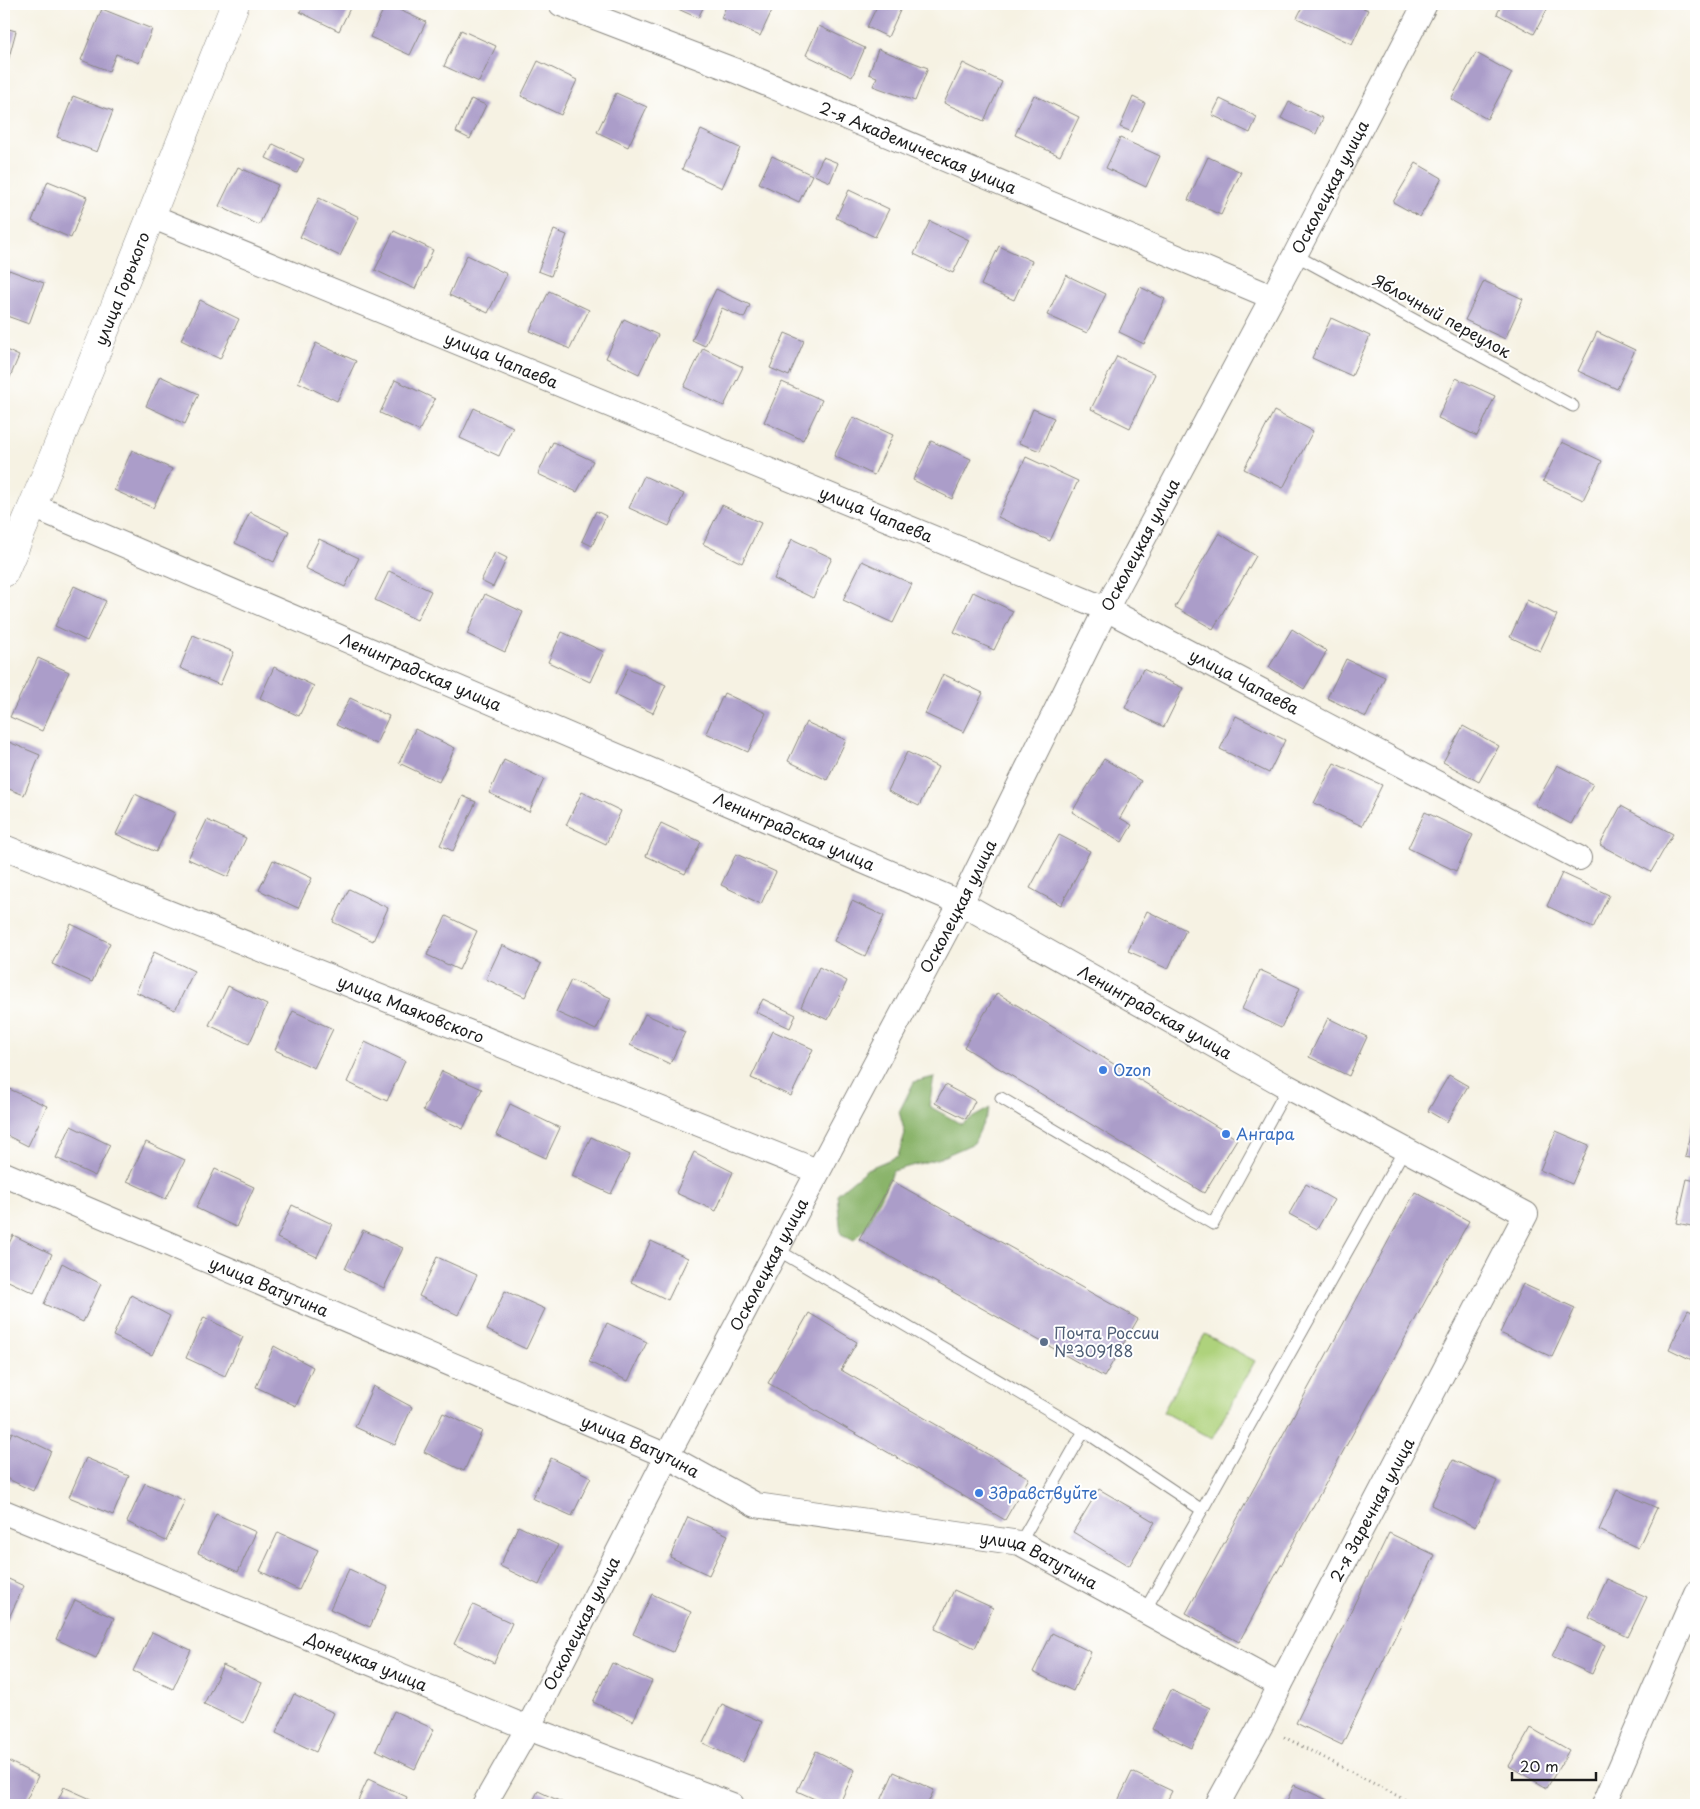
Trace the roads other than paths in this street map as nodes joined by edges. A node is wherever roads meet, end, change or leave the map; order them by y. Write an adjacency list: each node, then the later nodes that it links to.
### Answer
1 (235, 4): 4 (street, улица Горького)
2 (561, 4): 6 (street, 2-я Академическая улица)
3 (1425, 4): 5 (street, Осколецкая улица)
4 (151, 216): 8 (street, улица Горького); 10 (street, улица Чапаева)
5 (1295, 255): 6 (street, Осколецкая улица); 7 (lane, Яблочный переулок)
6 (1272, 297): 10 (street, Осколецкая улица)
7 (1573, 406)
8 (33, 506): 9 (street, улица Горького); 13 (street, Ленинградская улица)
9 (4, 573)
10 (1106, 609): 12 (street, улица Чапаева); 13 (street, Осколецкая улица)
11 (4, 847): 17 (street, улица Маяковского)
12 (1579, 858)
13 (961, 903): 14 (street, Ленинградская улица); 17 (street, Осколецкая улица)
14 (1288, 1087): 15 (lane); 16 (street, Ленинградская улица)
15 (1001, 1098)
16 (1404, 1150): 19 (street, Ленинградская улица); 23 (lane)
17 (817, 1171): 20 (street, Осколецкая улица)
18 (4, 1174): 22 (street, улица Ватутина)
19 (1526, 1214): 28 (street, 2-я Заречная улица)
20 (776, 1249): 21 (lane); 22 (street, Осколецкая улица)
21 (1084, 1432): 23 (lane); 25 (lane)
22 (667, 1456): 25 (street, улица Ватутина); 29 (street, Осколецкая улица)
23 (1202, 1510): 27 (lane)
24 (4, 1512): 29 (street, Донецкая улица)
25 (1020, 1543): 27 (street, улица Ватутина)
26 (1696, 1593): 33 (street)
27 (1144, 1612): 28 (street, улица Ватутина)
28 (1280, 1686): 32 (street, 2-я Заречная улица)
29 (528, 1728): 30 (street, Осколецкая улица); 31 (street, Донецкая улица)
30 (484, 1805)
31 (732, 1805)
32 (1217, 1805)
33 (1604, 1805)

